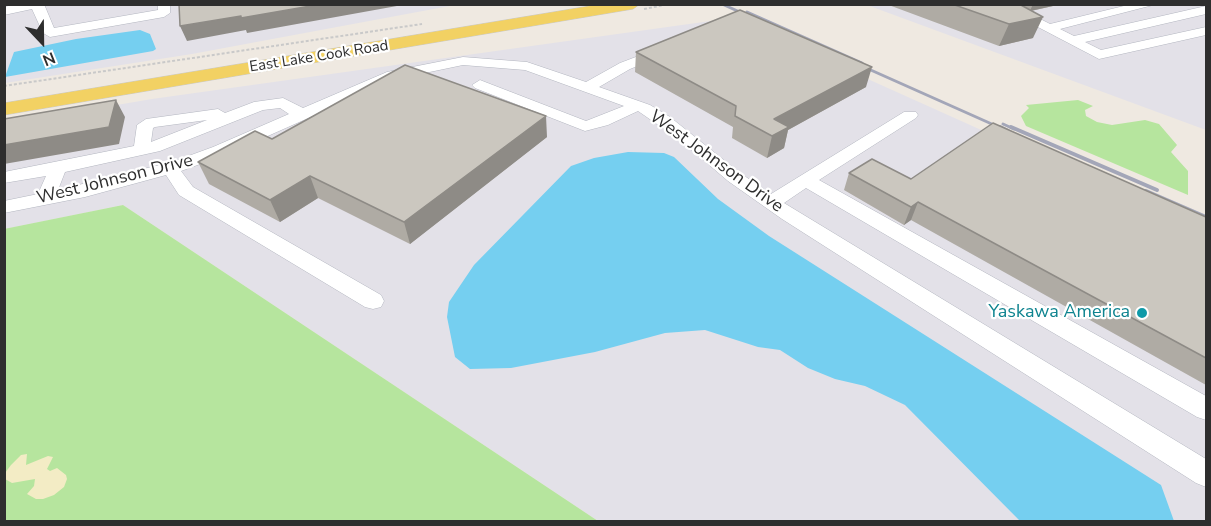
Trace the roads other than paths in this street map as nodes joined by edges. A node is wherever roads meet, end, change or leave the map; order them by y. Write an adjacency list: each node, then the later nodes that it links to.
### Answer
1 (164, 4): 5 (street)
2 (567, 4): 15 (main road, East Lake Cook Road)
3 (1000, 4): 9 (street)
4 (1151, 4): 9 (street)
5 (38, 5): 8 (street)
6 (636, 7): 17 (main road, East Lake Cook Road)
7 (1206, 10): 11 (street)
8 (4, 11)
9 (1048, 28): 11 (street)
10 (1205, 32): 11 (street)
11 (1072, 40)
12 (674, 46): 14 (street)
13 (480, 85): 16 (street)
14 (588, 87): 16 (street, West Johnson Drive); 19 (street, West Johnson Drive)
15 (4, 96)
16 (637, 106): 27 (street, West Johnson Drive)
17 (4, 109)
18 (248, 110): 19 (street); 21 (street); 21 (street)
19 (302, 115): 23 (street, West Johnson Drive)
20 (910, 115): 25 (street)
21 (142, 149): 22 (street)
22 (58, 168): 24 (street); 26 (street)
23 (170, 168): 26 (street, West Johnson Drive); 29 (street)
24 (4, 178)
25 (806, 180): 27 (street); 30 (street)
26 (45, 199): 28 (street, West Johnson Drive)
27 (771, 203): 31 (street, West Johnson Drive)
28 (4, 207)
29 (373, 301)
30 (1206, 409)
31 (1206, 474)

